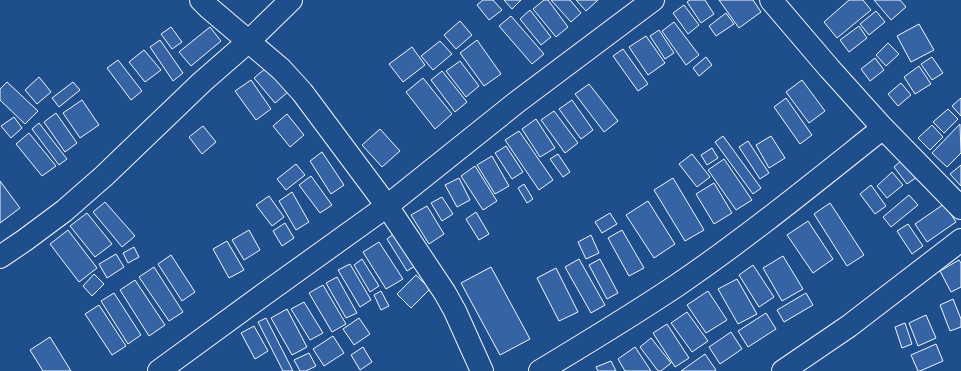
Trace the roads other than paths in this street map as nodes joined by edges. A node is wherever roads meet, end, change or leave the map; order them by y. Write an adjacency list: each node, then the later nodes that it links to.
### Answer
1 (201, 0): 5 (street)
2 (292, 0): 5 (street)
3 (653, 0): 7 (street)
4 (772, 0): 6 (street)
5 (249, 41): 7 (street); 10 (street)
6 (883, 128): 8 (street); 13 (street)
7 (387, 206): 11 (street); 12 (street)
8 (961, 208)
9 (961, 240): 14 (street)
10 (0, 257)
11 (159, 371)
12 (482, 371)
13 (540, 371)
14 (783, 371)

